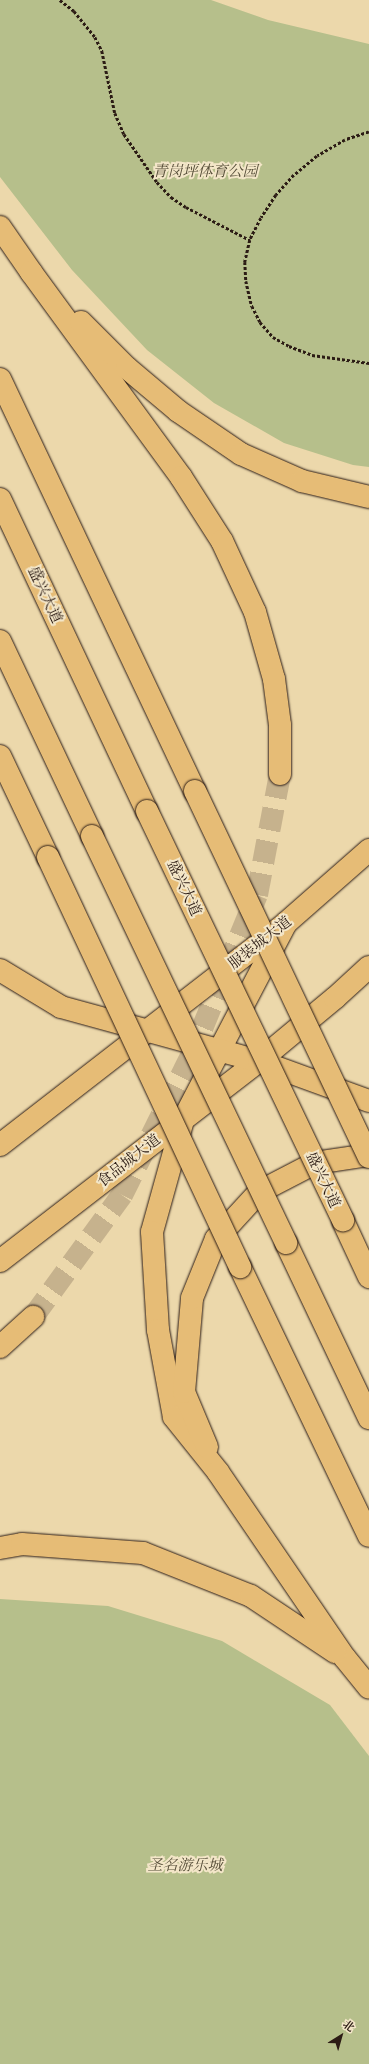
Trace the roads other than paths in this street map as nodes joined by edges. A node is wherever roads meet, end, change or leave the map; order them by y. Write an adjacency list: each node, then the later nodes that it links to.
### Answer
1 (0, 227): 2 (main road)
2 (31, 272): 4 (main road); 8 (main road)
3 (0, 379): 19 (main road, bridge)
4 (369, 497)
5 (0, 499): 21 (main road, 盛兴大道, bridge)
6 (0, 641): 24 (main road, bridge)
7 (0, 756): 26 (main road, bridge)
8 (280, 774)
9 (369, 850): 10 (main road, 服装城大道)
10 (286, 923): 13 (main road, 服装城大道); 14 (main road)
11 (369, 967): 15 (main road)
12 (0, 970): 13 (main road)
13 (147, 1031): 14 (main road); 18 (main road)
14 (219, 1051): 15 (main road); 17 (main road)
15 (259, 1061): 16 (main road); 17 (main road, 食品城大道)
16 (369, 1101)
17 (183, 1120): 20 (main road, 食品城大道); 25 (main road)
18 (0, 1145)
19 (369, 1156): 25 (main road)
20 (0, 1261)
21 (369, 1277)
22 (33, 1316): 23 (main road)
23 (0, 1347)
24 (369, 1418)
25 (218, 1472): 28 (main road)
26 (369, 1536)
27 (0, 1548): 28 (main road)
28 (345, 1658): 29 (main road)
29 (369, 1688)

